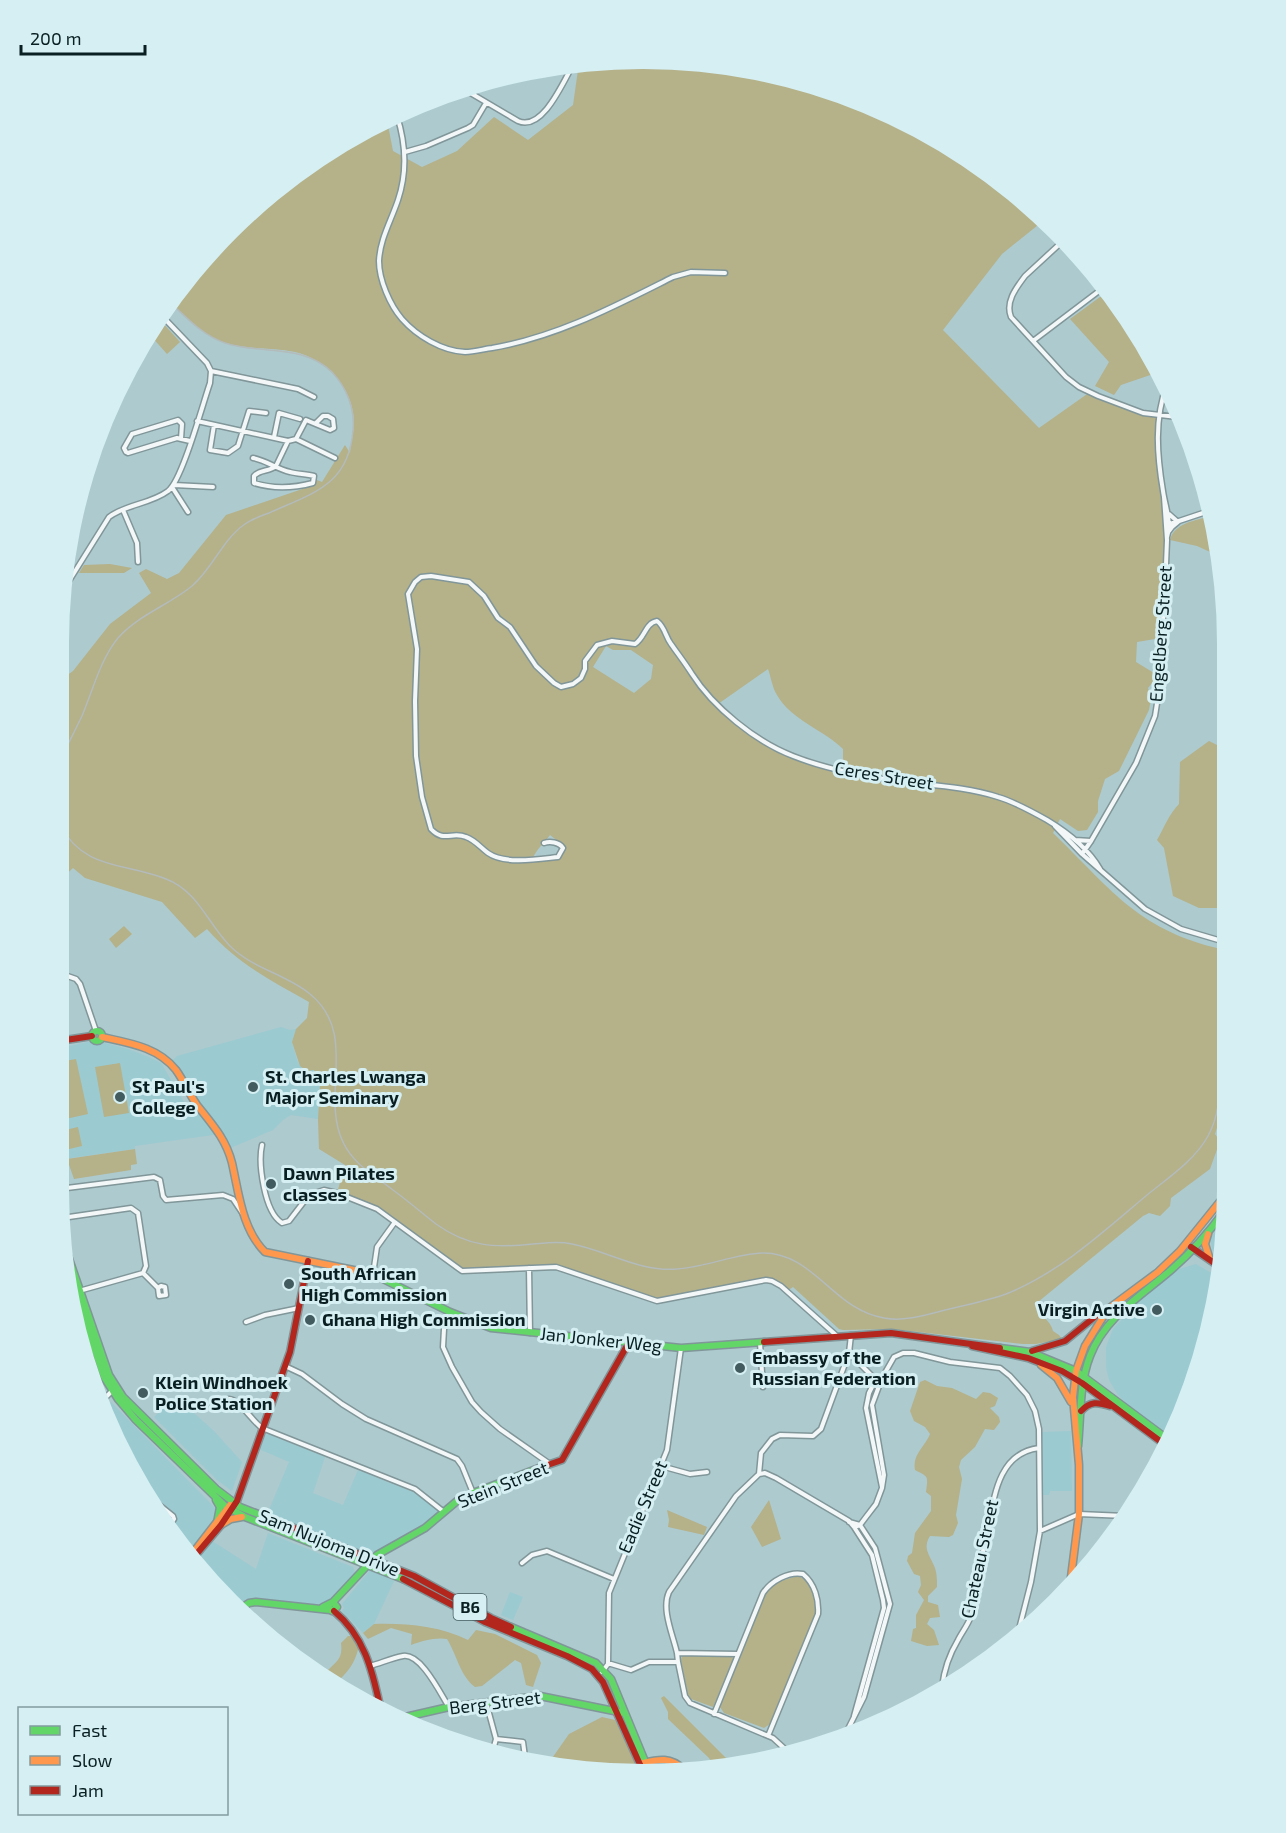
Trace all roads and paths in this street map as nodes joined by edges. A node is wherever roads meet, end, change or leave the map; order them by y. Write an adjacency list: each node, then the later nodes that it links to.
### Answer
1 (568, 74): 3 (street)
2 (473, 95): 3 (street)
3 (486, 103): 5 (street)
4 (399, 124): 5 (street)
5 (405, 152): 7 (street)
6 (1057, 246): 10 (street)
7 (725, 273)
8 (1097, 292): 10 (street)
9 (168, 322): 11 (street)
10 (1033, 340): 15 (street)
11 (211, 371): 12 (street); 18 (street)
12 (314, 397)
13 (1163, 400): 15 (street, Engelberg Street)
14 (266, 413): 21 (street)
15 (1158, 417): 16 (street); 32 (street, Engelberg Street)
16 (1170, 417)
17 (300, 418): 22 (street)
18 (197, 421): 20 (street); 25 (street)
19 (316, 423): 19 (street); 24 (street)
20 (214, 425): 21 (street); 21 (street)
21 (244, 431): 22 (street)
22 (274, 437): 26 (street)
23 (181, 439): 23 (street); 25 (street)
24 (296, 439): 26 (street); 28 (street)
25 (190, 441): 30 (street)
26 (288, 441): 29 (street)
27 (254, 458): 29 (street)
28 (335, 458)
29 (276, 466): 29 (street)
30 (173, 486): 31 (street); 33 (street); 35 (street)
31 (213, 487)
32 (1164, 496): 34 (street, Engelberg Street); 38 (street, Engelberg Street)
33 (123, 510): 41 (street); 42 (street)
34 (1167, 510): 37 (street); 38 (street, Engelberg Street)
35 (188, 512)
36 (1202, 514): 37 (street)
37 (1178, 522): 38 (street); 39 (street)
38 (1167, 525): 39 (street, Engelberg Street); 40 (street, Engelberg Street)
39 (1169, 532): 40 (street, Engelberg Street)
40 (1167, 540): 46 (street, Engelberg Street)
41 (138, 562)
42 (73, 574)
43 (1055, 825): 44 (street, Ceres Street); 45 (street, Ceres Street); 47 (street, Ceres Street)
44 (1075, 840): 46 (street); 47 (street, Ceres Street)
45 (544, 843)
46 (1090, 843): 47 (street, Engelberg Street); 48 (street)
47 (1083, 852): 48 (street, Ceres Street); 49 (street, Ceres Street)
48 (1094, 860): 49 (street, Ceres Street)
49 (1100, 869): 50 (street, Ceres Street)
50 (1217, 940)
51 (69, 977): 52 (street)
52 (94, 1034): 53 (main road); 57 (main road, Jan Jonker Weg)
53 (69, 1039)
54 (262, 1144): 60 (street)
55 (69, 1188): 57 (street)
56 (1217, 1206): 62 (main road)
57 (243, 1212): 64 (main road, Jan Jonker Weg)
58 (70, 1217): 67 (street)
59 (1216, 1221): 61 (main road)
60 (395, 1222): 66 (street); 68 (street)
61 (1208, 1231): 63 (main road); 65 (main road)
62 (1187, 1244): 63 (main road); 73 (main road)
63 (1193, 1249): 65 (main road); 88 (main road)
64 (308, 1261): 68 (main road, Jan Jonker Weg); 72 (main road)
65 (1210, 1261)
66 (529, 1268): 76 (street); 78 (street)
67 (143, 1273): 69 (street); 70 (street)
68 (374, 1274): 74 (main road, Jan Jonker Weg)
69 (158, 1288)
70 (78, 1291)
71 (78, 1292): 91 (main road, Sam Nujoma Drive / B6)
72 (299, 1308): 75 (street); 84 (main road)
73 (1108, 1310): 83 (main road); 85 (main road)
74 (450, 1312): 76 (main road, Jan Jonker Weg); 102 (street)
75 (246, 1322)
76 (530, 1333): 80 (main road, Jan Jonker Weg)
77 (851, 1335): 78 (main road, Jan Jonker Weg); 82 (street); 83 (main road, Jan Jonker Weg)
78 (837, 1336): 79 (main road, Jan Jonker Weg)
79 (760, 1343): 81 (main road, Jan Jonker Weg); 90 (street)
80 (628, 1344): 81 (main road, Jan Jonker Weg); 102 (main road, Stein Street)
81 (681, 1348): 103 (street, Eadie Street)
82 (849, 1353): 87 (street); 105 (street)
83 (1029, 1355): 85 (main road, Jan Jonker Weg); 94 (main road)
84 (285, 1366): 97 (main road); 107 (street)
85 (1075, 1375): 88 (main road, Jan Jonker Weg); 94 (main road)
86 (882, 1378): 87 (street); 89 (street); 100 (street)
87 (876, 1379): 89 (street); 106 (street)
88 (1083, 1380): 95 (main road, Jan Jonker Weg); 96 (main road); 98 (main road, Jan Jonker Weg)
89 (879, 1386): 106 (street)
90 (763, 1387)
91 (114, 1389): 92 (street); 108 (main road, Sam Nujoma Drive / B6); 109 (main road, Sam Nujoma Drive / B6)
92 (107, 1396)
93 (229, 1399): 97 (street)
94 (1072, 1404): 101 (main road)
95 (1112, 1407): 96 (main road); 99 (main road, Jan Jonker Weg)
96 (1080, 1411): 101 (main road)
97 (262, 1428): 109 (main road); 110 (street)
98 (1160, 1440)
99 (1160, 1440)
100 (1039, 1448): 118 (street); 132 (street, Chateau Street)
101 (1077, 1449): 111 (main road)
102 (550, 1465): 107 (main road, Stein Street)
103 (661, 1466): 104 (street); 123 (street, Eadie Street)
104 (707, 1472)
105 (759, 1474): 114 (street); 127 (street)
106 (882, 1488): 116 (street)
107 (474, 1493): 110 (main road, Stein Street)
108 (213, 1494): 109 (main road, Sam Nujoma Drive / B6); 115 (main road)
109 (232, 1506): 113 (main road, Sam Nujoma Drive / B6); 115 (main road); 120 (main road, Sam Nujoma Drive / B6)
110 (444, 1512): 120 (main road, Stein Street)
111 (1079, 1514): 112 (street); 118 (street); 122 (main road)
112 (1115, 1516)
113 (245, 1517): 115 (main road); 120 (main road, Sam Nujoma Drive / B6)
114 (849, 1521): 116 (street); 117 (street)
115 (219, 1524): 119 (main road)
116 (860, 1525): 117 (street); 140 (street)
117 (854, 1527): 140 (street)
118 (1040, 1531): 126 (street)
119 (197, 1551)
120 (370, 1561): 125 (main road, Stein Street); 131 (main road, Sam Nujoma Drive / B6)
121 (522, 1563): 123 (street)
122 (1072, 1571)
123 (614, 1579): 131 (street, Eadie Street)
124 (246, 1605): 125 (main road)
125 (333, 1607): 130 (main road)
126 (1021, 1622)
127 (677, 1653): 128 (street); 129 (street)
128 (738, 1654): 138 (street); 142 (street)
129 (678, 1662): 131 (street); 138 (street)
130 (370, 1666): 133 (main road); 135 (street)
131 (603, 1670): 136 (main road, Sam Nujoma Drive / B6); 137 (main road, Sam Nujoma Drive / B6)
132 (944, 1678)
133 (378, 1699)
134 (486, 1702): 135 (main road, Berg Street); 136 (main road, Berg Street); 143 (street)
135 (449, 1707): 139 (main road, Berg Street)
136 (616, 1712): 137 (main road, Berg Street); 148 (main road, Sam Nujoma Drive / B6)
137 (624, 1713): 149 (main road, Sam Nujoma Drive / B6)
138 (714, 1714): 142 (street)
139 (412, 1715)
140 (854, 1716): 141 (street)
141 (850, 1725)
142 (768, 1736): 145 (street)
143 (496, 1739): 144 (street); 146 (street)
144 (495, 1744)
145 (783, 1746)
146 (524, 1751)
147 (677, 1763): 150 (main road)
148 (641, 1764)
149 (642, 1764)
150 (646, 1764)

